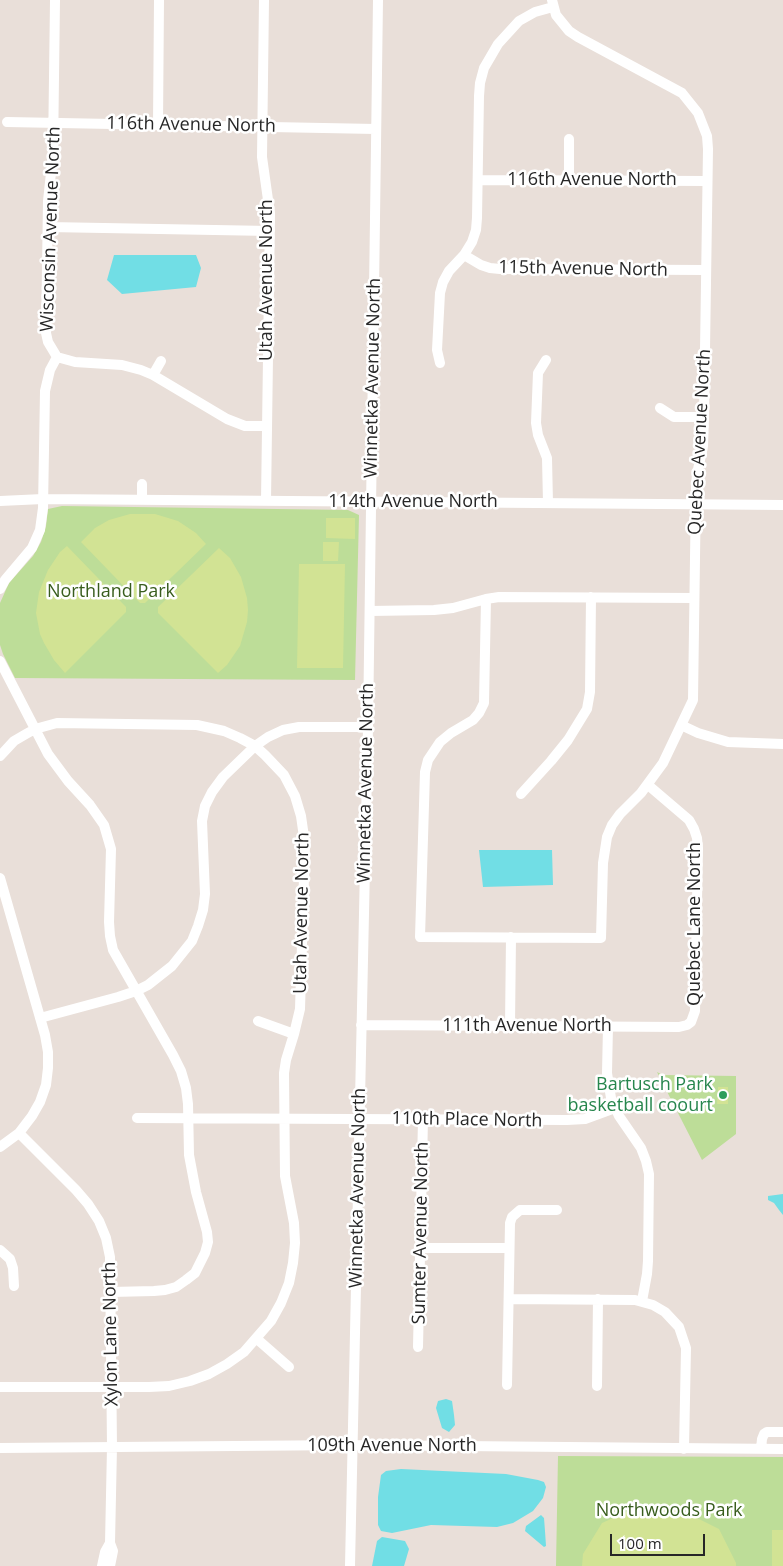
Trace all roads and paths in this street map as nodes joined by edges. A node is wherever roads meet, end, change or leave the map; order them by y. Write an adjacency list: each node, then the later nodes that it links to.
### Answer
1 (55, 0): 7 (street, Wisconsin Avenue North)
2 (159, 0): 8 (street)
3 (264, 0): 9 (street, Utah Avenue North)
4 (378, 0): 10 (street, Winnetka Avenue North)
5 (552, 4): 12 (street); 14 (street, Quebec Avenue North)
6 (6, 122): 7 (street, 116th Avenue North)
7 (54, 123): 8 (street, 116th Avenue North); 15 (street, Wisconsin Avenue North)
8 (158, 125): 9 (street, 116th Avenue North)
9 (263, 126): 10 (street, 116th Avenue North); 16 (street, Utah Avenue North)
10 (376, 129): 33 (street, Winnetka Avenue North)
11 (569, 139): 13 (street)
12 (478, 180): 13 (street, 116th Avenue North); 17 (street)
13 (569, 180): 14 (street, 116th Avenue North)
14 (707, 181): 18 (street, Quebec Avenue North)
15 (48, 227): 16 (street); 19 (street, Wisconsin Avenue North)
16 (270, 231): 26 (street, Utah Avenue North)
17 (464, 255): 18 (street, 115th Avenue North); 22 (street)
18 (706, 270): 25 (street, Quebec Avenue North)
19 (57, 357): 23 (street); 29 (street, Wisconsin Avenue North)
20 (546, 360): 34 (street)
21 (160, 361): 23 (street)
22 (440, 363)
23 (153, 375): 26 (street)
24 (660, 408): 25 (street)
25 (704, 417): 35 (street, Quebec Avenue North)
26 (266, 426): 32 (street, Utah Avenue North)
27 (142, 484): 30 (street)
28 (0, 496): 29 (street, 114th Avenue North)
29 (43, 499): 30 (street, 114th Avenue North); 31 (street, 114th Avenue North); 37 (street, Wisconsin Avenue North)
30 (142, 500): 32 (street, 114th Avenue North)
31 (0, 501)
32 (266, 501): 33 (street, 114th Avenue North)
33 (371, 502): 34 (street, 114th Avenue North); 41 (street, Winnetka Avenue North)
34 (548, 503): 35 (street, 114th Avenue North)
35 (696, 504): 36 (street, 114th Avenue North); 39 (street, Quebec Avenue North)
36 (783, 505)
37 (0, 589)
38 (591, 597): 39 (street); 40 (street); 50 (street)
39 (694, 598): 43 (street, Quebec Avenue North)
40 (486, 599): 41 (street); 52 (street)
41 (370, 611): 44 (street, Winnetka Avenue North)
42 (0, 661): 45 (street)
43 (682, 725): 46 (street); 49 (street, Quebec Avenue North)
44 (368, 727): 47 (street); 57 (street, Winnetka Avenue North)
45 (35, 729): 47 (street, Utah Avenue North); 48 (street, Utah Avenue North); 53 (street)
46 (783, 744)
47 (255, 746): 53 (street); 60 (street, Utah Avenue North)
48 (0, 756)
49 (648, 785): 52 (street, Quebec Avenue North); 56 (street, Quebec Lane North)
50 (521, 794)
51 (0, 878): 54 (street)
52 (511, 937): 58 (street)
53 (136, 990): 54 (street); 63 (street)
54 (40, 1018): 67 (street)
55 (258, 1021): 60 (street)
56 (691, 1022): 59 (street, 111th Avenue North)
57 (362, 1025): 58 (street, 111th Avenue North); 65 (street, Winnetka Avenue North)
58 (510, 1025): 59 (street, 111th Avenue North)
59 (608, 1026): 61 (street)
60 (294, 1034): 64 (street, Utah Avenue North)
61 (614, 1108): 66 (street, 110th Place North); 77 (street)
62 (137, 1118): 63 (street, 110th Place North)
63 (188, 1118): 64 (street, 110th Place North); 74 (street)
64 (284, 1118): 65 (street, 110th Place North); 78 (street, Utah Avenue North)
65 (359, 1118): 66 (street, 110th Place North); 86 (street, Winnetka Avenue North)
66 (423, 1119): 70 (street, Sumter Avenue North)
67 (19, 1134): 68 (street); 74 (street, Xylon Lane North)
68 (0, 1147)
69 (557, 1210): 71 (street)
70 (420, 1248): 71 (street); 79 (street, Sumter Avenue North)
71 (509, 1248): 75 (street)
72 (0, 1250): 73 (street)
73 (14, 1286)
74 (112, 1292): 84 (street, Xylon Lane North)
75 (509, 1299): 76 (street); 81 (street)
76 (598, 1299): 77 (street); 82 (street)
77 (642, 1301): 89 (street)
78 (256, 1339): 80 (street); 84 (street, Utah Avenue North)
79 (418, 1346)
80 (289, 1367)
81 (506, 1385)
82 (597, 1386)
83 (0, 1387): 84 (street, Utah Avenue North)
84 (112, 1387): 87 (street, Xylon Lane North)
85 (783, 1432): 90 (street)
86 (352, 1445): 87 (street, 109th Avenue North); 89 (street, 109th Avenue North); 95 (street, Winnetka Avenue North)
87 (112, 1447): 88 (street, 109th Avenue North); 92 (street, Xylon Lane North)
88 (0, 1448)
89 (684, 1448): 90 (street, 109th Avenue North)
90 (761, 1449): 91 (street, 109th Avenue North)
91 (783, 1449)
92 (110, 1543): 93 (street); 94 (street, Xylon Lane North)
93 (102, 1566)
94 (110, 1566)
95 (350, 1566)

